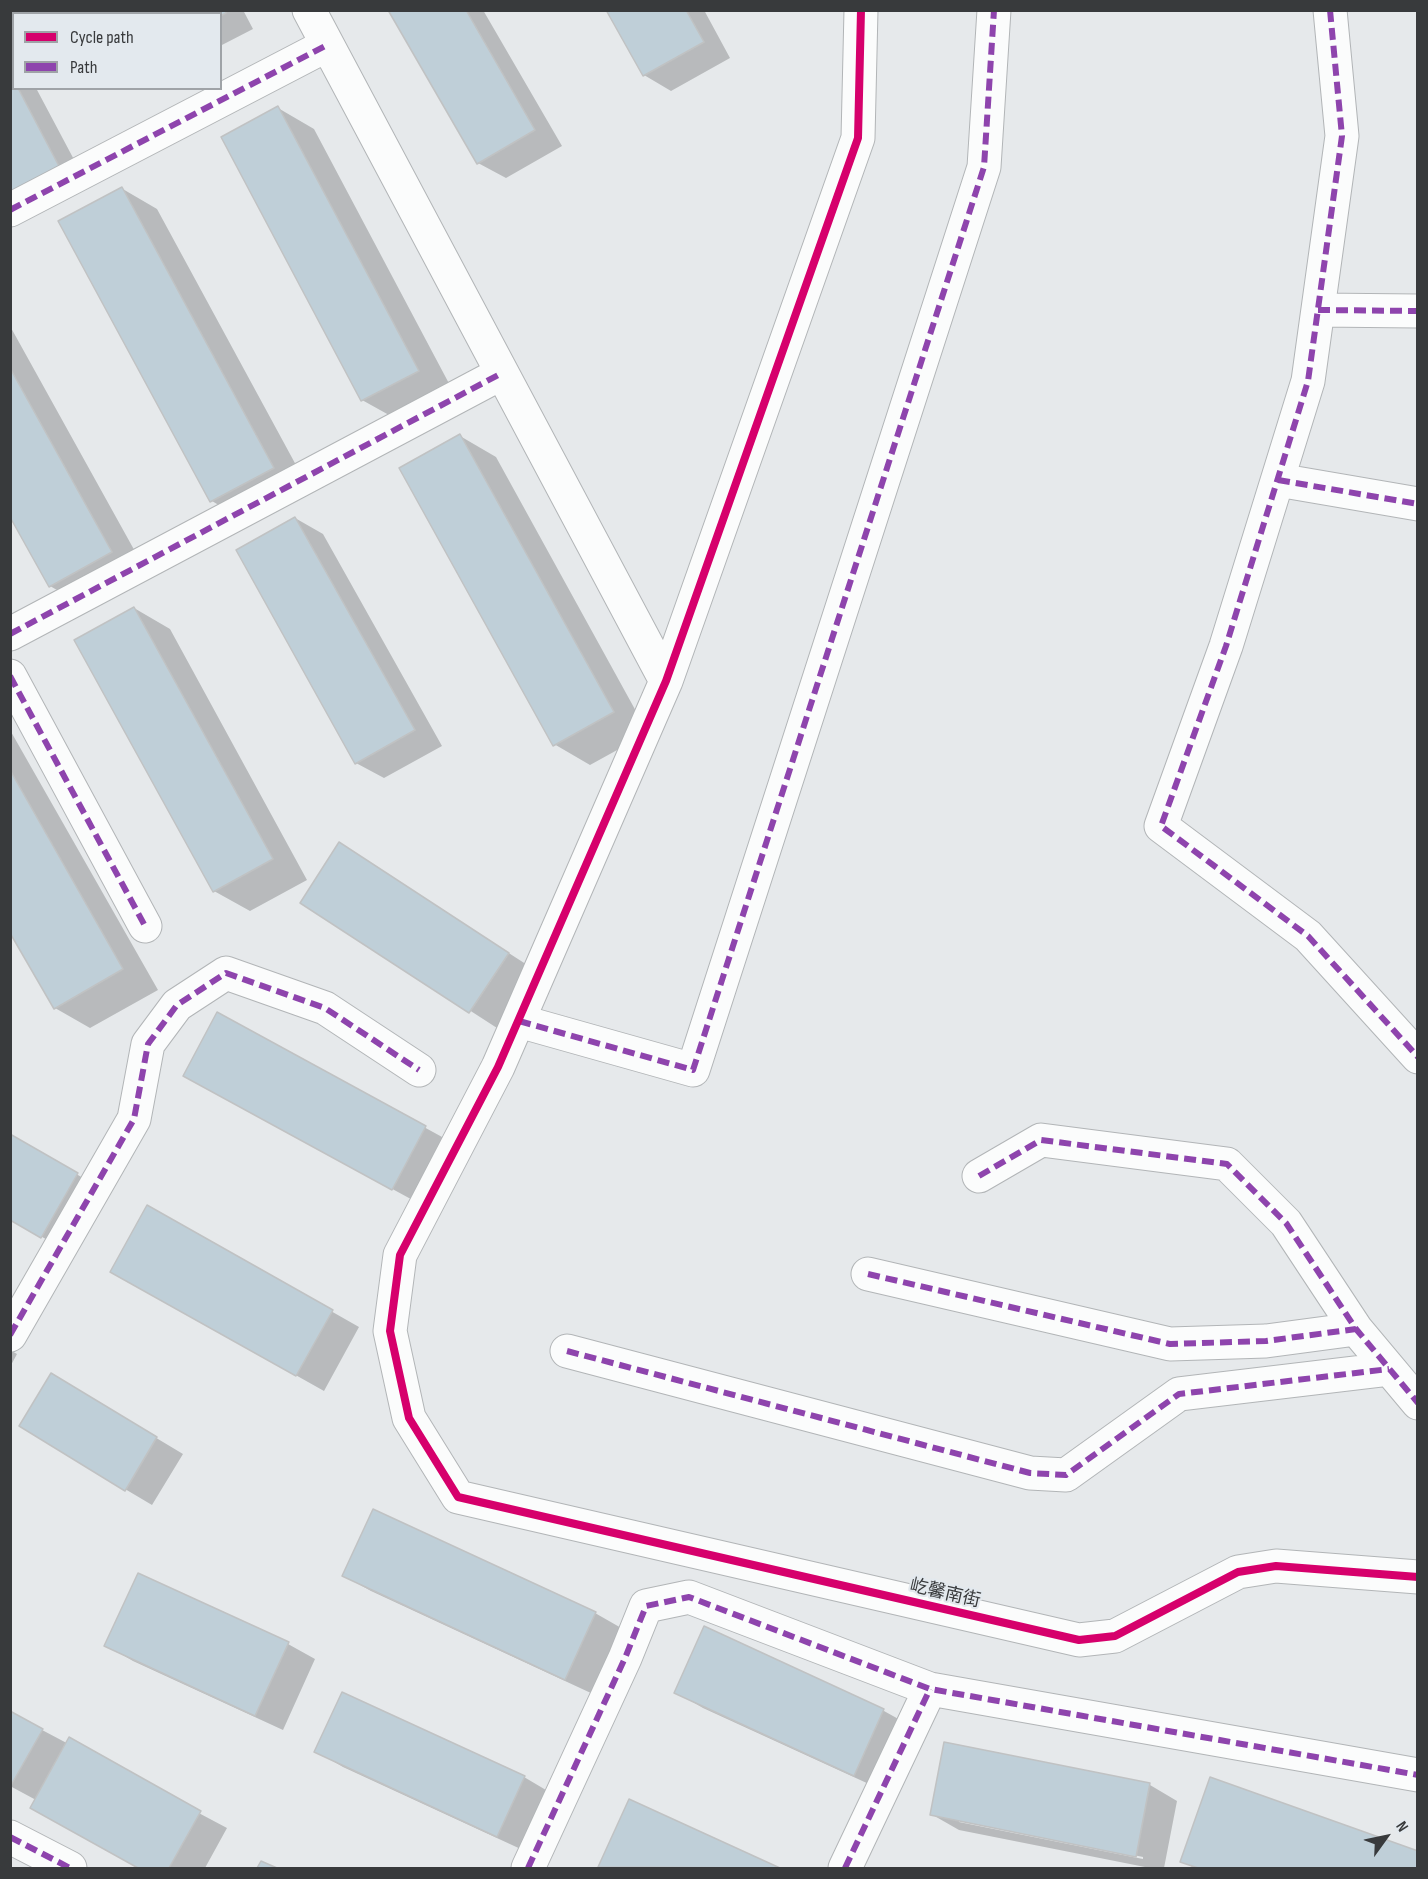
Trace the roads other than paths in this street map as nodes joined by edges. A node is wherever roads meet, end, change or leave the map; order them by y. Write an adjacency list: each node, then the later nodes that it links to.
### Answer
1 (309, 10): 5 (street)
2 (861, 10): 14 (street)
3 (994, 10): 16 (street)
4 (1330, 10): 7 (street)
5 (327, 45): 6 (street); 9 (street)
6 (10, 210)
7 (1318, 310): 8 (street); 10 (street)
8 (1418, 311)
9 (502, 372): 12 (street); 14 (street)
10 (1278, 480): 11 (street); 17 (street)
11 (1418, 504)
12 (10, 634)
13 (10, 676): 15 (street)
14 (666, 681): 16 (street)
15 (146, 926)
16 (519, 1021): 26 (street, 屹馨南街)
17 (1418, 1057)
18 (419, 1070): 22 (street)
19 (979, 1176): 21 (street)
20 (868, 1274): 21 (street)
21 (1356, 1329): 24 (street)
22 (10, 1335)
23 (567, 1352): 24 (street)
24 (1389, 1369): 25 (street)
25 (1418, 1403)
26 (1418, 1577)
27 (930, 1689): 28 (street); 31 (street); 32 (street)
28 (1418, 1775)
29 (10, 1838): 30 (street)
30 (70, 1869)
31 (528, 1869)
32 (845, 1869)

